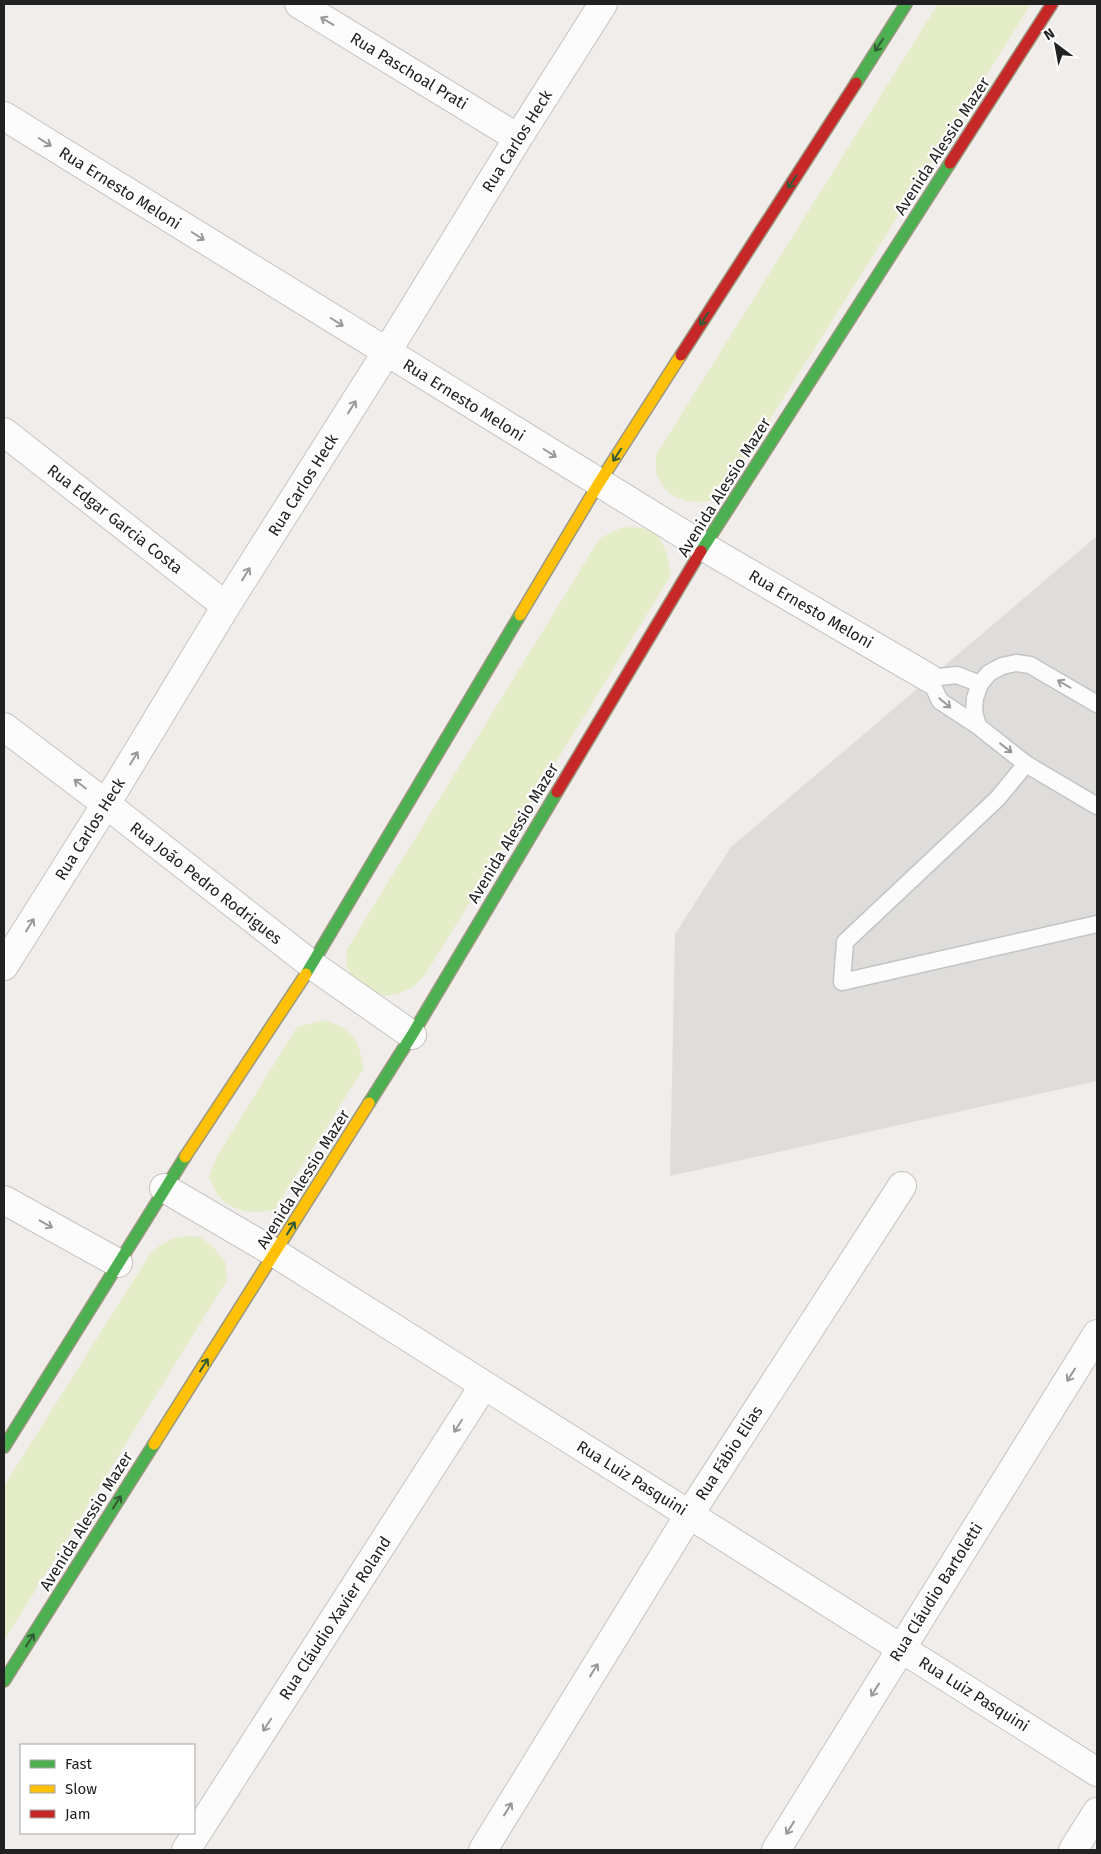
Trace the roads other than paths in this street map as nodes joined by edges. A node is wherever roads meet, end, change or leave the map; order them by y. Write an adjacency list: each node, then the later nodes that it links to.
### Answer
1 (299, 4): 6 (street, Rua Paschoal Prati, one-way to 1)
2 (603, 4): 6 (street, Rua Carlos Heck)
3 (906, 4): 9 (street, one-way to 9)
4 (1052, 4): 10 (street, Avenida Alessio Mazer)
5 (4, 116): 7 (street, Rua Ernesto Meloni, one-way to 7)
6 (518, 138): 7 (street, Rua Carlos Heck)
7 (386, 352): 9 (street, Rua Ernesto Meloni, one-way to 9); 11 (street, Rua Carlos Heck, one-way to 7)
8 (4, 432): 11 (street, Rua Edgar Garcia Costa)
9 (599, 483): 10 (street, Rua Ernesto Meloni); 22 (street)
10 (704, 547): 12 (street, Rua Ernesto Meloni); 23 (street, Avenida Alessio Mazer)
11 (226, 606): 18 (street, Rua Carlos Heck, one-way to 11)
12 (929, 678): 13 (lane); 15 (lane, one-way to 15)
13 (980, 684): 14 (lane, one-way to 13); 15 (lane)
14 (1097, 704)
15 (978, 726): 17 (lane, one-way to 17)
16 (4, 727): 18 (street, Rua João Pedro Rodrigues, one-way to 16)
17 (1026, 764): 19 (lane); 20 (lane)
18 (106, 804): 21 (street, Rua Carlos Heck, one-way to 18); 22 (street, Rua João Pedro Rodrigues)
19 (1097, 806)
20 (1097, 924)
21 (5, 963)
22 (312, 965): 23 (street, Rua João Pedro Rodrigues); 25 (street)
23 (412, 1034): 27 (street, Avenida Alessio Mazer, one-way to 23)
24 (902, 1186): 32 (street, Rua Fábio Elias)
25 (164, 1188): 27 (street, Rua Luiz Pasquini); 28 (street)
26 (4, 1200): 28 (street, one-way to 28)
27 (275, 1253): 30 (street, Rua Luiz Pasquini); 34 (street, Avenida Alessio Mazer, one-way to 27)
28 (118, 1263): 31 (street)
29 (1097, 1334): 33 (street, Rua Cláudio Bartoletti, one-way to 33)
30 (484, 1385): 32 (street, Rua Luiz Pasquini); 37 (street, Rua Cláudio Xavier Roland, one-way to 37)
31 (4, 1447)
32 (690, 1515): 33 (street, Rua Luiz Pasquini); 38 (street, Rua Fábio Elias, one-way to 32)
33 (901, 1648): 35 (street, Rua Luiz Pasquini); 39 (street, Rua Cláudio Bartoletti, one-way to 39)
34 (4, 1681)
35 (1097, 1772)
36 (1097, 1812): 40 (street)
37 (186, 1850)
38 (483, 1850)
39 (776, 1850)
40 (1074, 1850)

